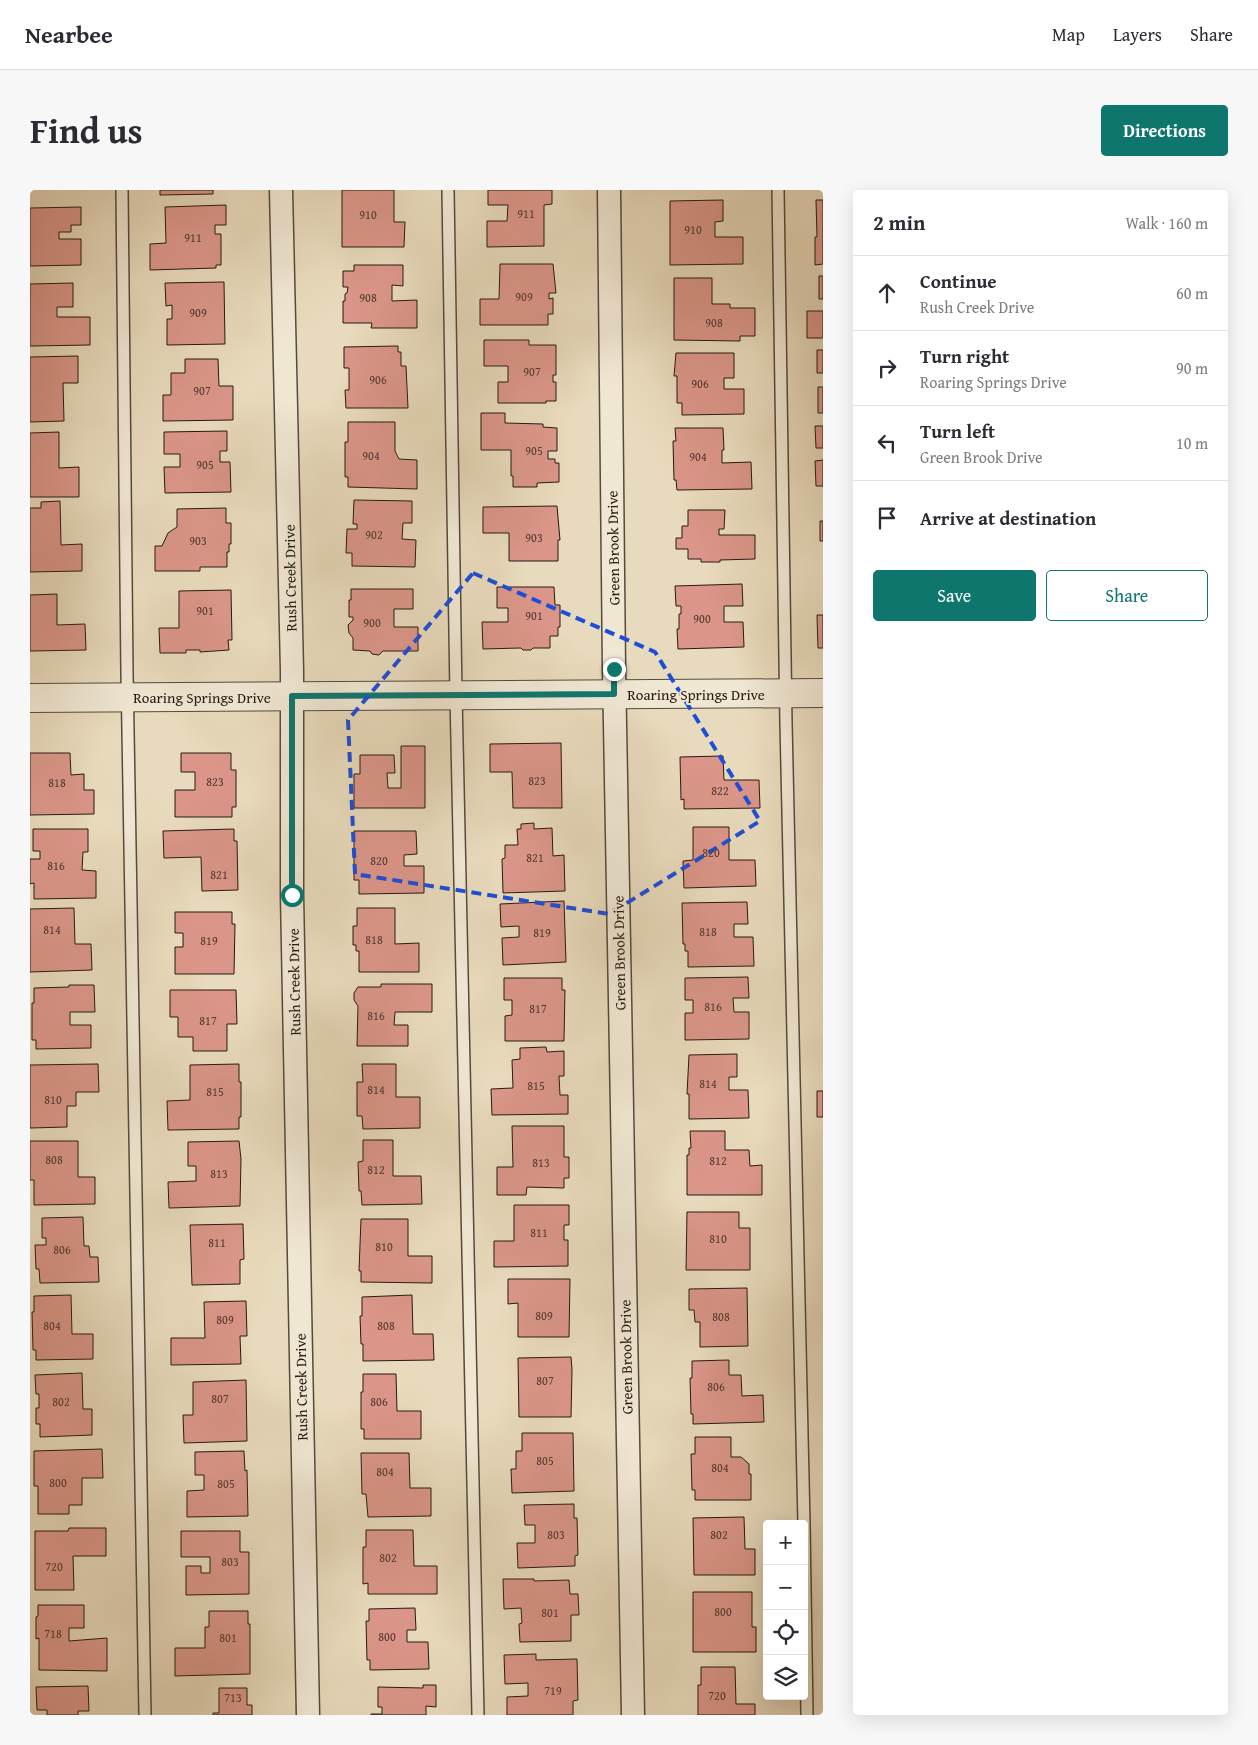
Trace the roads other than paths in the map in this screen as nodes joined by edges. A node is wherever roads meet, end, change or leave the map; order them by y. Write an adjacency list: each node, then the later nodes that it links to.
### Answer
1 (122, 190): 11 (lane)
2 (281, 190): 10 (street, Rush Creek Drive)
3 (448, 190): 9 (lane)
4 (609, 190): 8 (street, Green Brook Drive)
5 (778, 190): 7 (lane)
6 (823, 692): 7 (street, Roaring Springs Drive)
7 (785, 693): 8 (street, Roaring Springs Drive); 13 (lane)
8 (614, 694): 9 (street, Roaring Springs Drive); 18 (street, Green Brook Drive)
9 (456, 695): 10 (street, Roaring Springs Drive); 17 (lane)
10 (292, 696): 11 (street, Roaring Springs Drive); 16 (street, Rush Creek Drive)
11 (128, 697): 12 (street, Roaring Springs Drive); 15 (lane)
12 (30, 698)
13 (804, 1520)
14 (805, 1565): 19 (lane)
15 (145, 1715)
16 (308, 1715)
17 (478, 1715)
18 (633, 1715)
19 (807, 1715)

